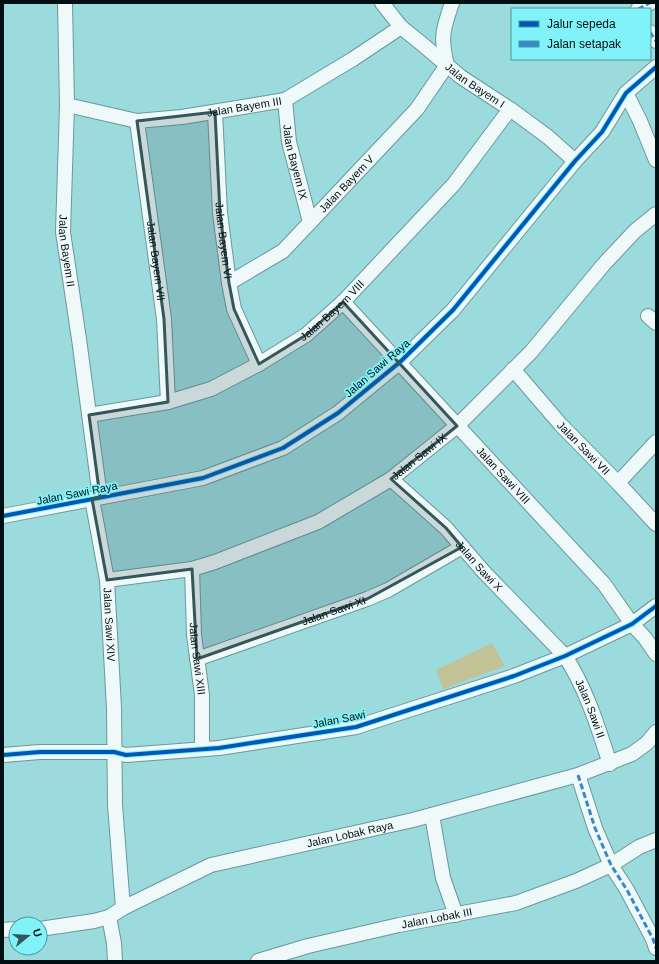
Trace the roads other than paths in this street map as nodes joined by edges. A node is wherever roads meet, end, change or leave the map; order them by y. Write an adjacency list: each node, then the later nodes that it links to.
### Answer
1 (65, 3): 11 (street, Jalan Bayem II)
2 (382, 3): 6 (street, Jalan Bayem I)
3 (452, 3): 7 (street)
4 (650, 3): 5 (street)
5 (640, 8)
6 (401, 27): 7 (street, Jalan Bayem I); 10 (street, Jalan Bayem III)
7 (447, 65): 12 (street, Jalan Bayem I); 18 (street, Jalan Bayem V)
8 (656, 67): 9 (street, Jalan Sawi Raya)
9 (626, 93): 15 (street); 16 (street, Jalan Sawi Raya)
10 (285, 100): 13 (street, Jalan Bayem III); 18 (street, Jalan Bayem IX)
11 (67, 106): 14 (street, Jalan Bayem III); 25 (street, Jalan Bayem II)
12 (510, 109): 16 (street, Jalan Bayem I); 20 (street, Jalan Bayem VIII)
13 (215, 112): 14 (street, Jalan Bayem III); 19 (street, Jalan Bayem VI)
14 (138, 121): 24 (street, Jalan Bayem VII)
15 (656, 160)
16 (574, 161): 21 (street, Jalan Sawi Raya)
17 (656, 214): 23 (street, Jalan Sawi IX)
18 (310, 222): 19 (street, Jalan Bayem V)
19 (229, 283): 22 (street, Jalan Bayem VI)
20 (343, 302): 21 (street, Jalan Sawi VIII); 22 (street, Jalan Bayem VIII)
21 (400, 362): 26 (street, Jalan Sawi VIII); 30 (street, Jalan Sawi Raya)
22 (259, 364): 24 (street, Jalan Bayem VIII)
23 (513, 369): 26 (street, Jalan Sawi IX); 29 (street, Jalan Sawi VII)
24 (168, 402): 25 (street, Jalan Bayem VIII)
25 (90, 415): 30 (street, Jalan Bayem II)
26 (457, 426): 28 (street, Jalan Sawi IX); 37 (street, Jalan Sawi VIII)
27 (656, 442): 29 (street)
28 (391, 479): 33 (street, Jalan Sawi X); 34 (street, Jalan Sawi IX)
29 (618, 483): 32 (street, Jalan Sawi VII)
30 (96, 498): 31 (street, Jalan Sawi Raya); 35 (street, Jalan Sawi XIV)
31 (3, 516)
32 (656, 524)
33 (462, 547): 39 (street, Jalan Sawi X); 40 (street, Jalan Sawi XI)
34 (192, 569): 35 (street, Jalan Sawi IX); 40 (street, Jalan Sawi XIII)
35 (107, 580): 43 (street, Jalan Sawi XIV)
36 (656, 606): 37 (street, Jalan Sawi)
37 (632, 624): 38 (street, Jalan Sawi VIII); 39 (street, Jalan Sawi)
38 (656, 654)
39 (564, 656): 42 (street, Jalan Sawi); 45 (street, Jalan Sawi II)
40 (197, 659): 42 (street, Jalan Sawi XIII)
41 (656, 732): 45 (street, Jalan Lobak Raya)
42 (202, 749): 43 (street, Jalan Sawi)
43 (114, 752): 44 (street, Jalan Sawi); 50 (street, Jalan Sawi XIV)
44 (3, 755)
45 (610, 764): 46 (street, Jalan Lobak Raya)
46 (578, 775): 47 (street, Jalan Lobak Raya); 49 (street)
47 (432, 815): 50 (street, Jalan Lobak Raya); 51 (street)
48 (656, 840): 49 (street, Jalan Lobak III)
49 (611, 865): 51 (street, Jalan Lobak III); 54 (street)
50 (122, 908): 52 (street, Jalan Lobak Raya)
51 (456, 915): 56 (street, Jalan Lobak III)
52 (109, 917): 53 (street, Jalan Lobak Raya); 55 (street)
53 (48, 928)
54 (656, 948)
55 (115, 961)
56 (258, 961)

